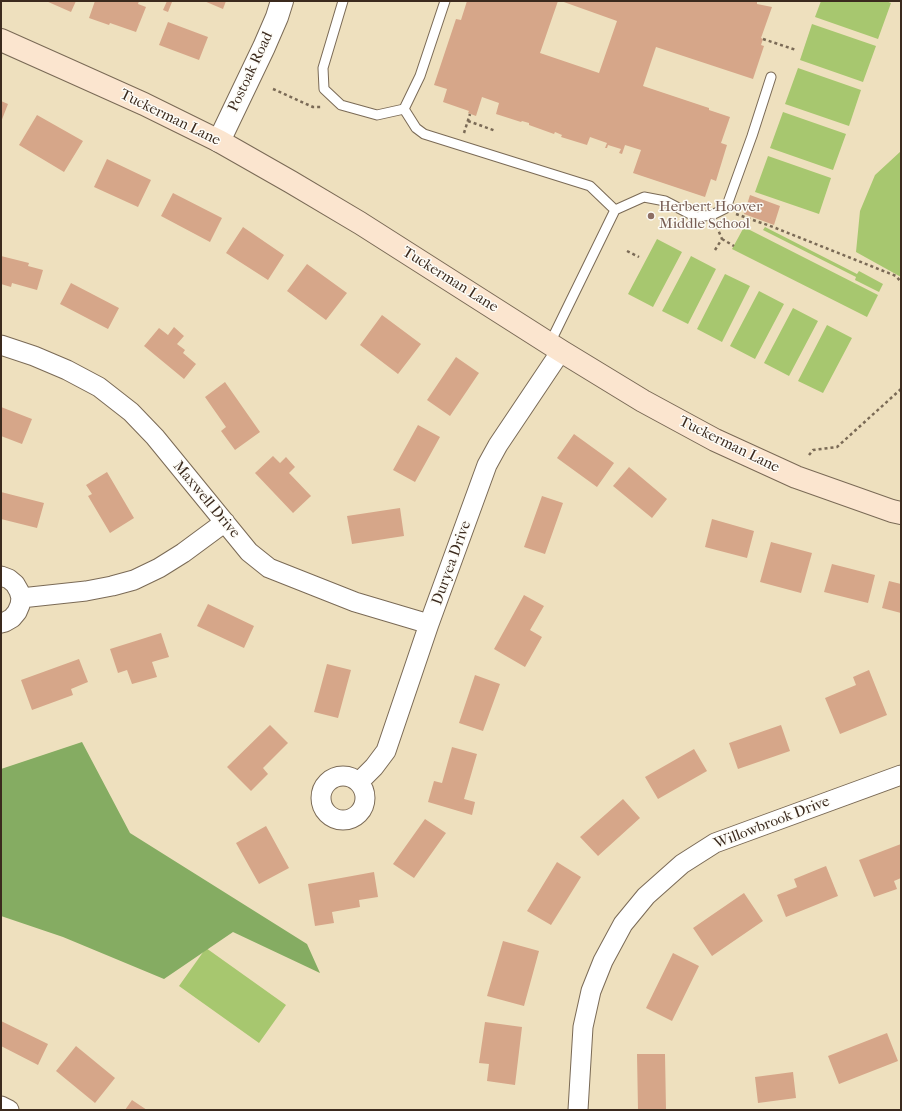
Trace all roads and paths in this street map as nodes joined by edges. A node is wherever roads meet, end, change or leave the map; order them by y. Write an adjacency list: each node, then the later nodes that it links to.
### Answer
1 (282, 1): 14 (street, Postoak Road)
2 (343, 1): 9 (lane)
3 (445, 1): 10 (lane)
4 (763, 39): 6 (path)
5 (1, 40): 14 (main road, Tuckerman Lane)
6 (796, 50)
7 (771, 76): 16 (lane)
8 (273, 88): 9 (path)
9 (341, 105): 10 (lane)
10 (404, 109): 15 (lane)
11 (470, 114): 12 (path)
12 (468, 121): 13 (path); 15 (path)
13 (496, 130)
14 (219, 141): 26 (main road, Tuckerman Lane)
15 (459, 144): 16 (lane)
16 (615, 210): 26 (lane)
17 (737, 214): 24 (path)
18 (716, 224): 19 (path)
19 (722, 239): 20 (path); 21 (path)
20 (734, 246)
21 (715, 250)
22 (627, 251): 23 (path)
23 (639, 257)
24 (901, 282)
25 (1, 345): 30 (street, Maxwell Drive)
26 (555, 347): 29 (main road, Tuckerman Lane); 34 (street, Duryea Drive)
27 (901, 389): 28 (path)
28 (809, 455)
29 (901, 513)
30 (225, 522): 32 (street); 34 (street, Maxwell Drive)
31 (1, 576): 32 (street)
32 (21, 598): 33 (street)
33 (1, 623)
34 (429, 624): 36 (street, Duryea Drive)
35 (901, 775): 39 (street, Willowbrook Drive)
36 (359, 782)
37 (1, 1106): 38 (street)
38 (9, 1110)
39 (578, 1110)

